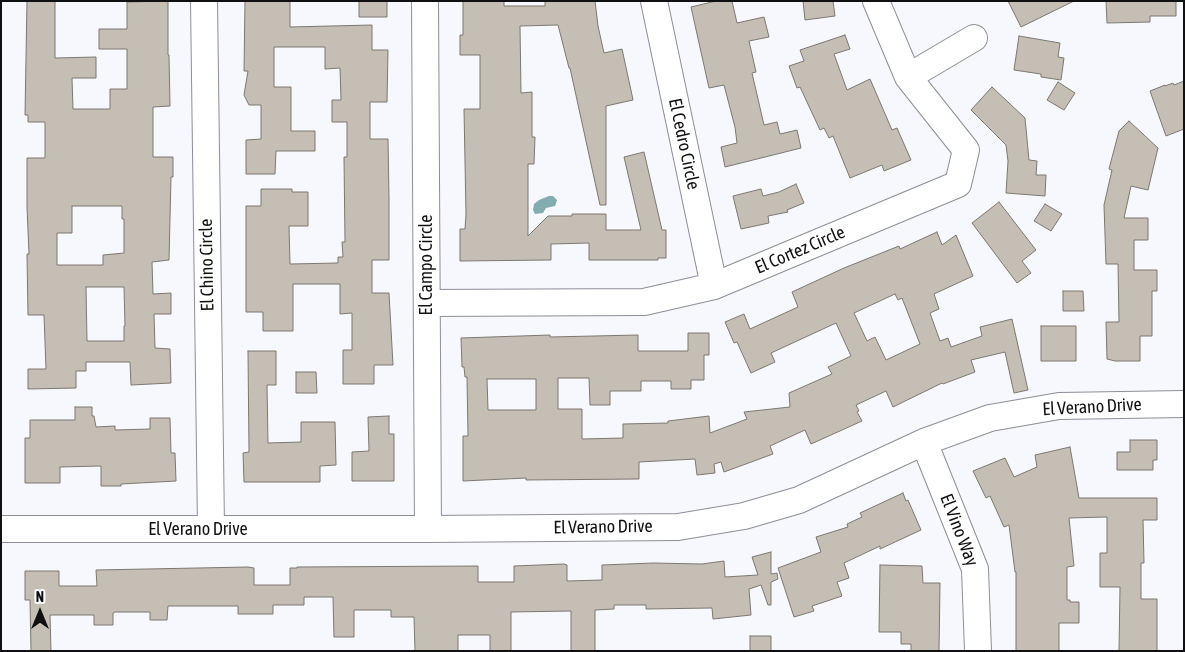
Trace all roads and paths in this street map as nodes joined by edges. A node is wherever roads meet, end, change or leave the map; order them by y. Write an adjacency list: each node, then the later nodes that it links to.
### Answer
1 (204, 1): 11 (street, El Chino Circle)
2 (425, 1): 8 (street, El Campo Circle)
3 (654, 1): 7 (street, El Cedro Circle)
4 (876, 1): 6 (street, El Cortez Circle)
5 (974, 38): 6 (street)
6 (908, 77): 7 (street, El Cortez Circle)
7 (714, 286): 8 (street, El Cortez Circle)
8 (427, 303): 13 (street, El Campo Circle)
9 (1184, 404): 10 (street, El Verano Drive)
10 (924, 442): 13 (street, El Verano Drive); 14 (street, El Vino Way)
11 (211, 528): 12 (street, El Verano Drive); 13 (street, El Verano Drive)
12 (1, 529)
13 (428, 529)
14 (978, 651)

